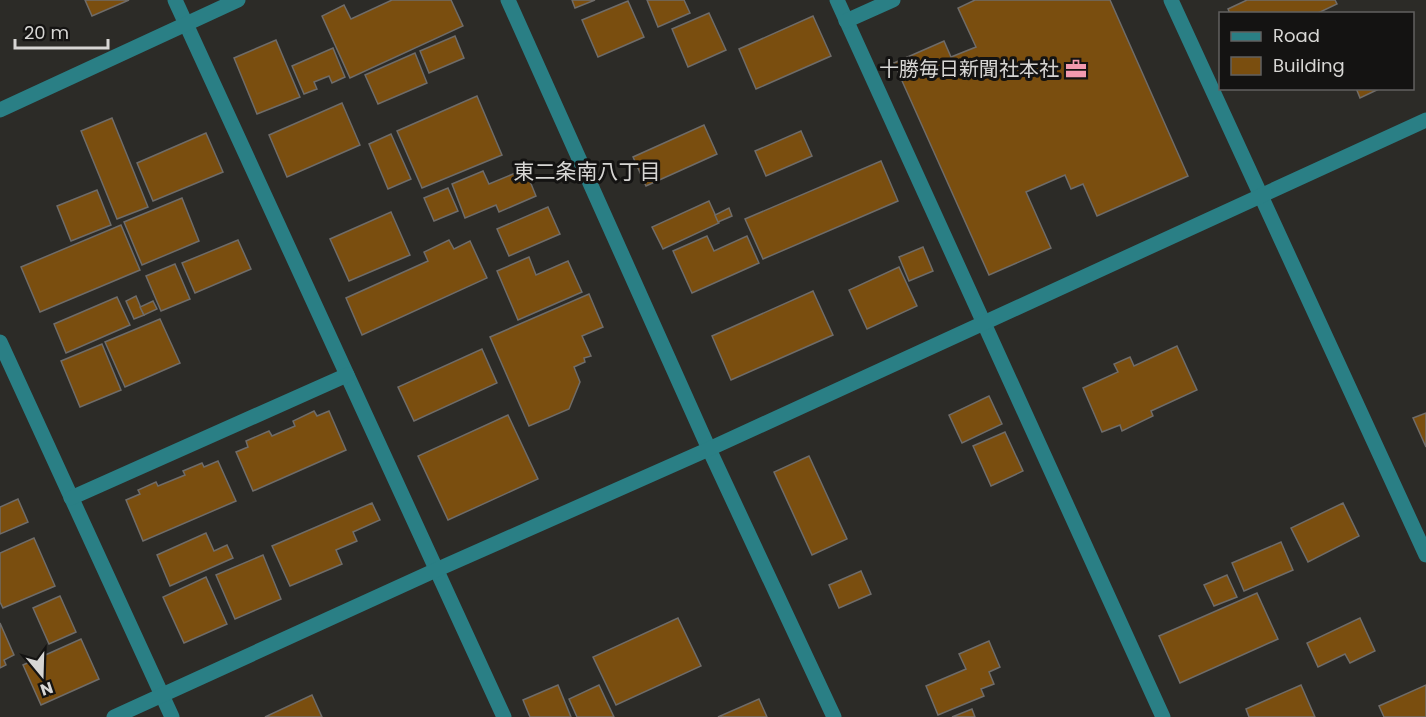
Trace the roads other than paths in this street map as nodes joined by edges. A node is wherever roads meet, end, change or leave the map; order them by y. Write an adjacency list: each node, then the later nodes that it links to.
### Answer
1 (175, 0): 8 (street)
2 (238, 0): 8 (street)
3 (508, 0): 15 (street)
4 (837, 0): 7 (street)
5 (893, 0): 7 (street)
6 (1171, 0): 11 (street)
7 (846, 21): 12 (street)
8 (186, 23): 9 (street); 14 (street)
9 (0, 110)
10 (1426, 120): 11 (street)
11 (1261, 196): 12 (street); 17 (street)
12 (982, 323): 15 (street); 24 (street)
13 (0, 342): 16 (street)
14 (347, 375): 16 (street); 18 (street)
15 (709, 449): 18 (street); 23 (street)
16 (71, 498): 19 (street)
17 (1426, 555)
18 (436, 570): 19 (street); 22 (street)
19 (162, 695): 20 (street); 21 (street)
20 (114, 717)
21 (172, 717)
22 (504, 717)
23 (834, 717)
24 (1163, 717)

